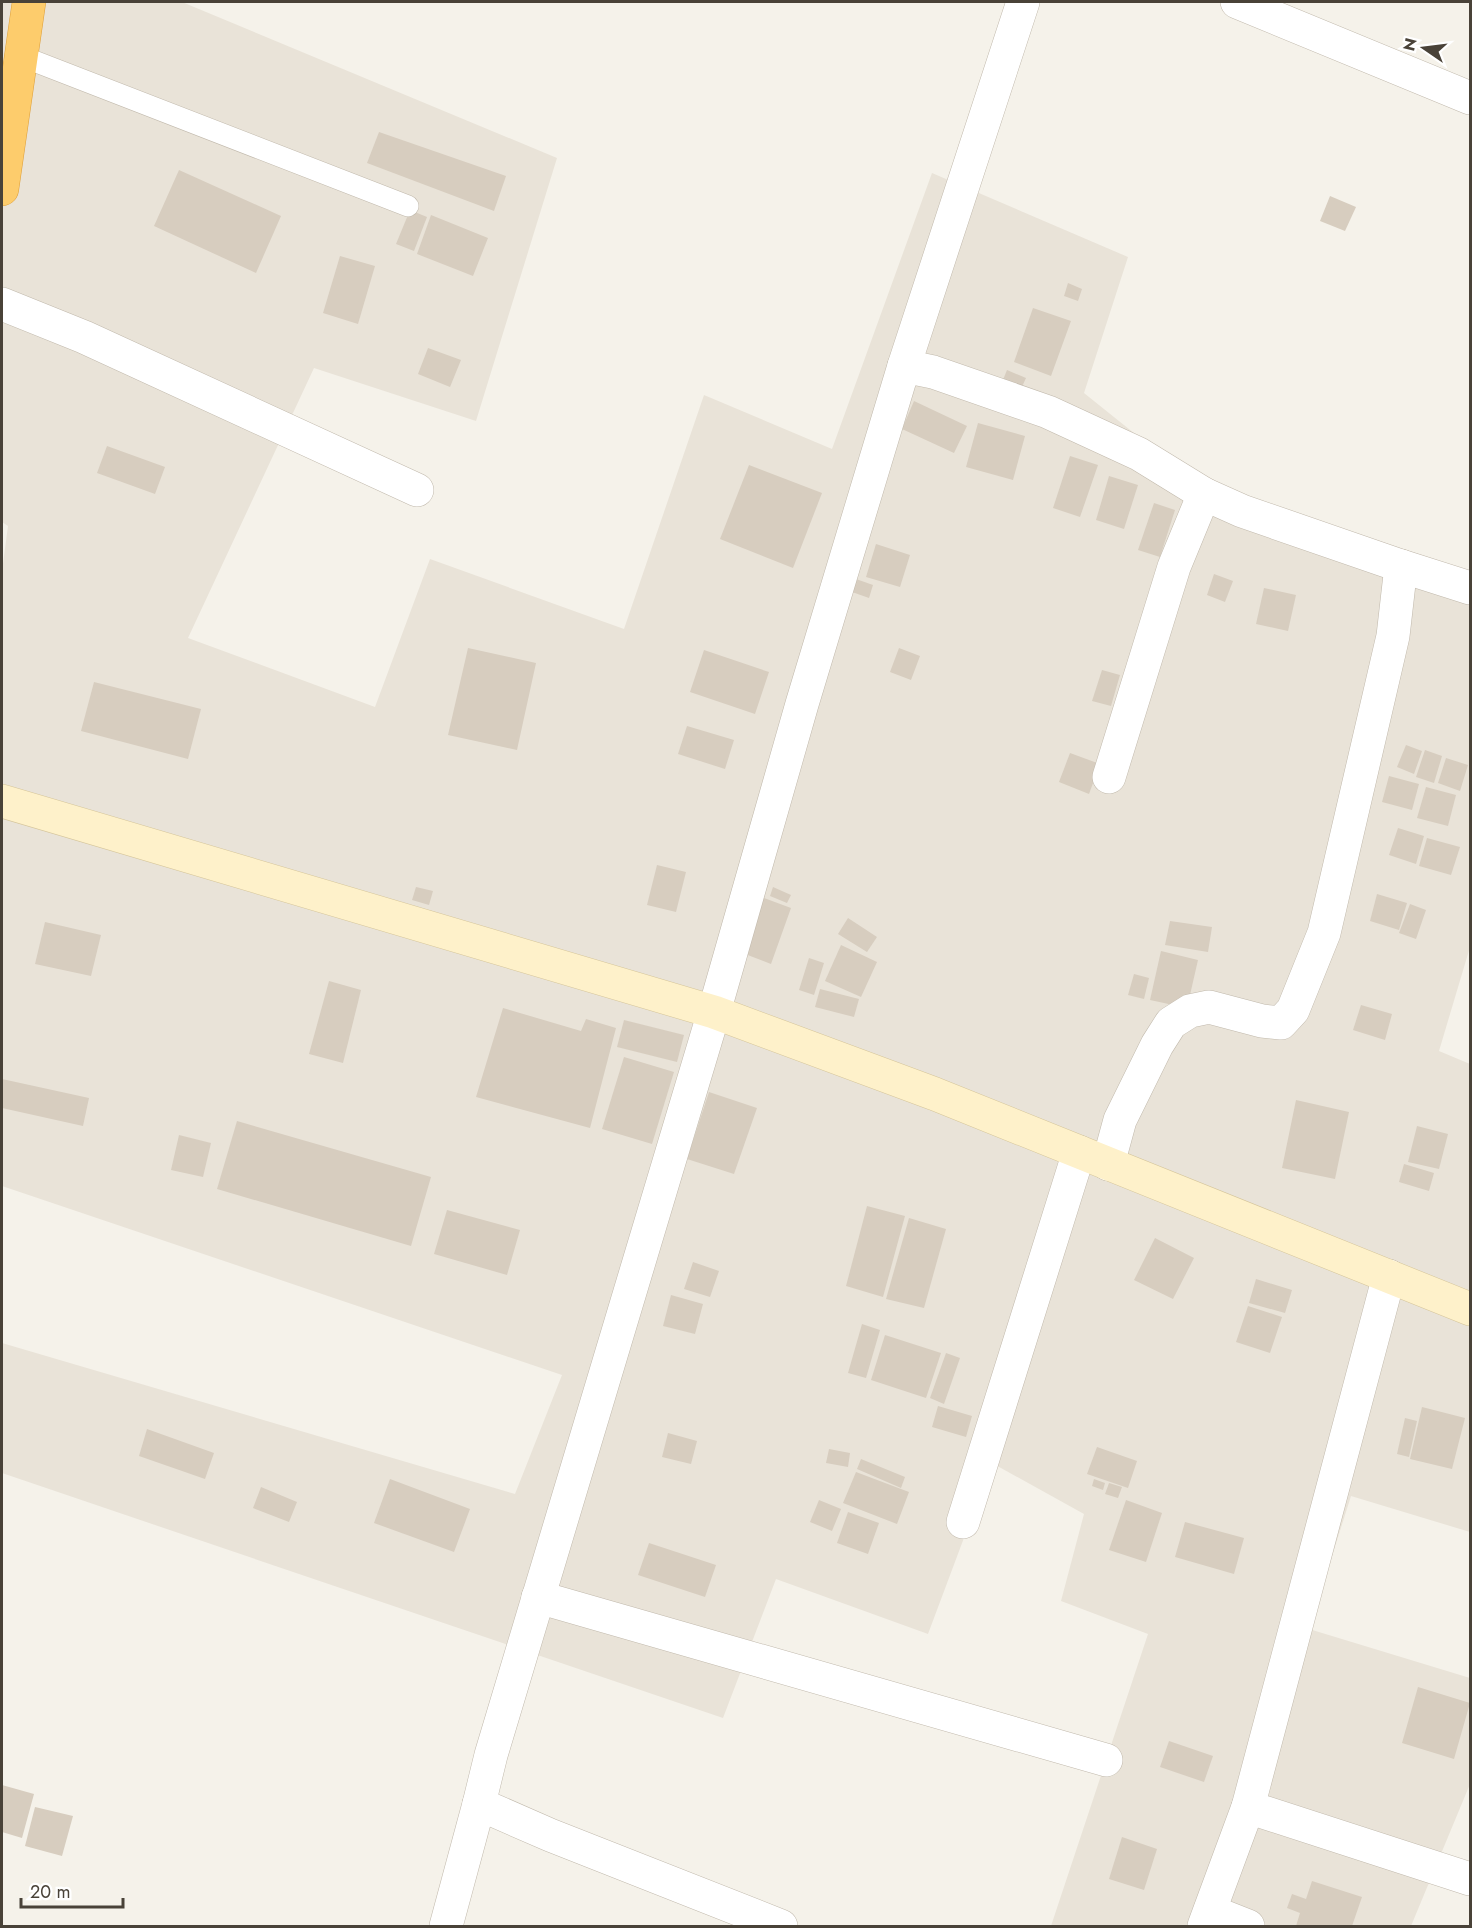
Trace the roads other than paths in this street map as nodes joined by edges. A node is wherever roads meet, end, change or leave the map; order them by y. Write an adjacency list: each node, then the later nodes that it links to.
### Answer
1 (29, 2): 4 (highway)
2 (1023, 2): 9 (street)
3 (1237, 2): 5 (street)
4 (21, 56): 6 (highway); 7 (lane)
5 (1470, 98)
6 (2, 189)
7 (408, 206)
8 (2, 304): 10 (street)
9 (904, 366): 11 (street); 16 (street)
10 (417, 490)
11 (1204, 494): 12 (street); 14 (street)
12 (1401, 566): 13 (street); 17 (street)
13 (1470, 588)
14 (1109, 777)
15 (2, 801): 16 (street)
16 (714, 1012): 17 (street); 21 (street)
17 (1094, 1158): 18 (street); 20 (street)
18 (1389, 1276): 19 (street); 24 (street)
19 (1470, 1309)
20 (963, 1522)
21 (538, 1597): 22 (street); 23 (street)
22 (1106, 1760)
23 (479, 1804): 27 (street); 28 (street)
24 (1248, 1807): 25 (street); 26 (street)
25 (1470, 1879)
26 (1207, 1919): 29 (street)
27 (446, 1926)
28 (781, 1926)
29 (1248, 1926)

